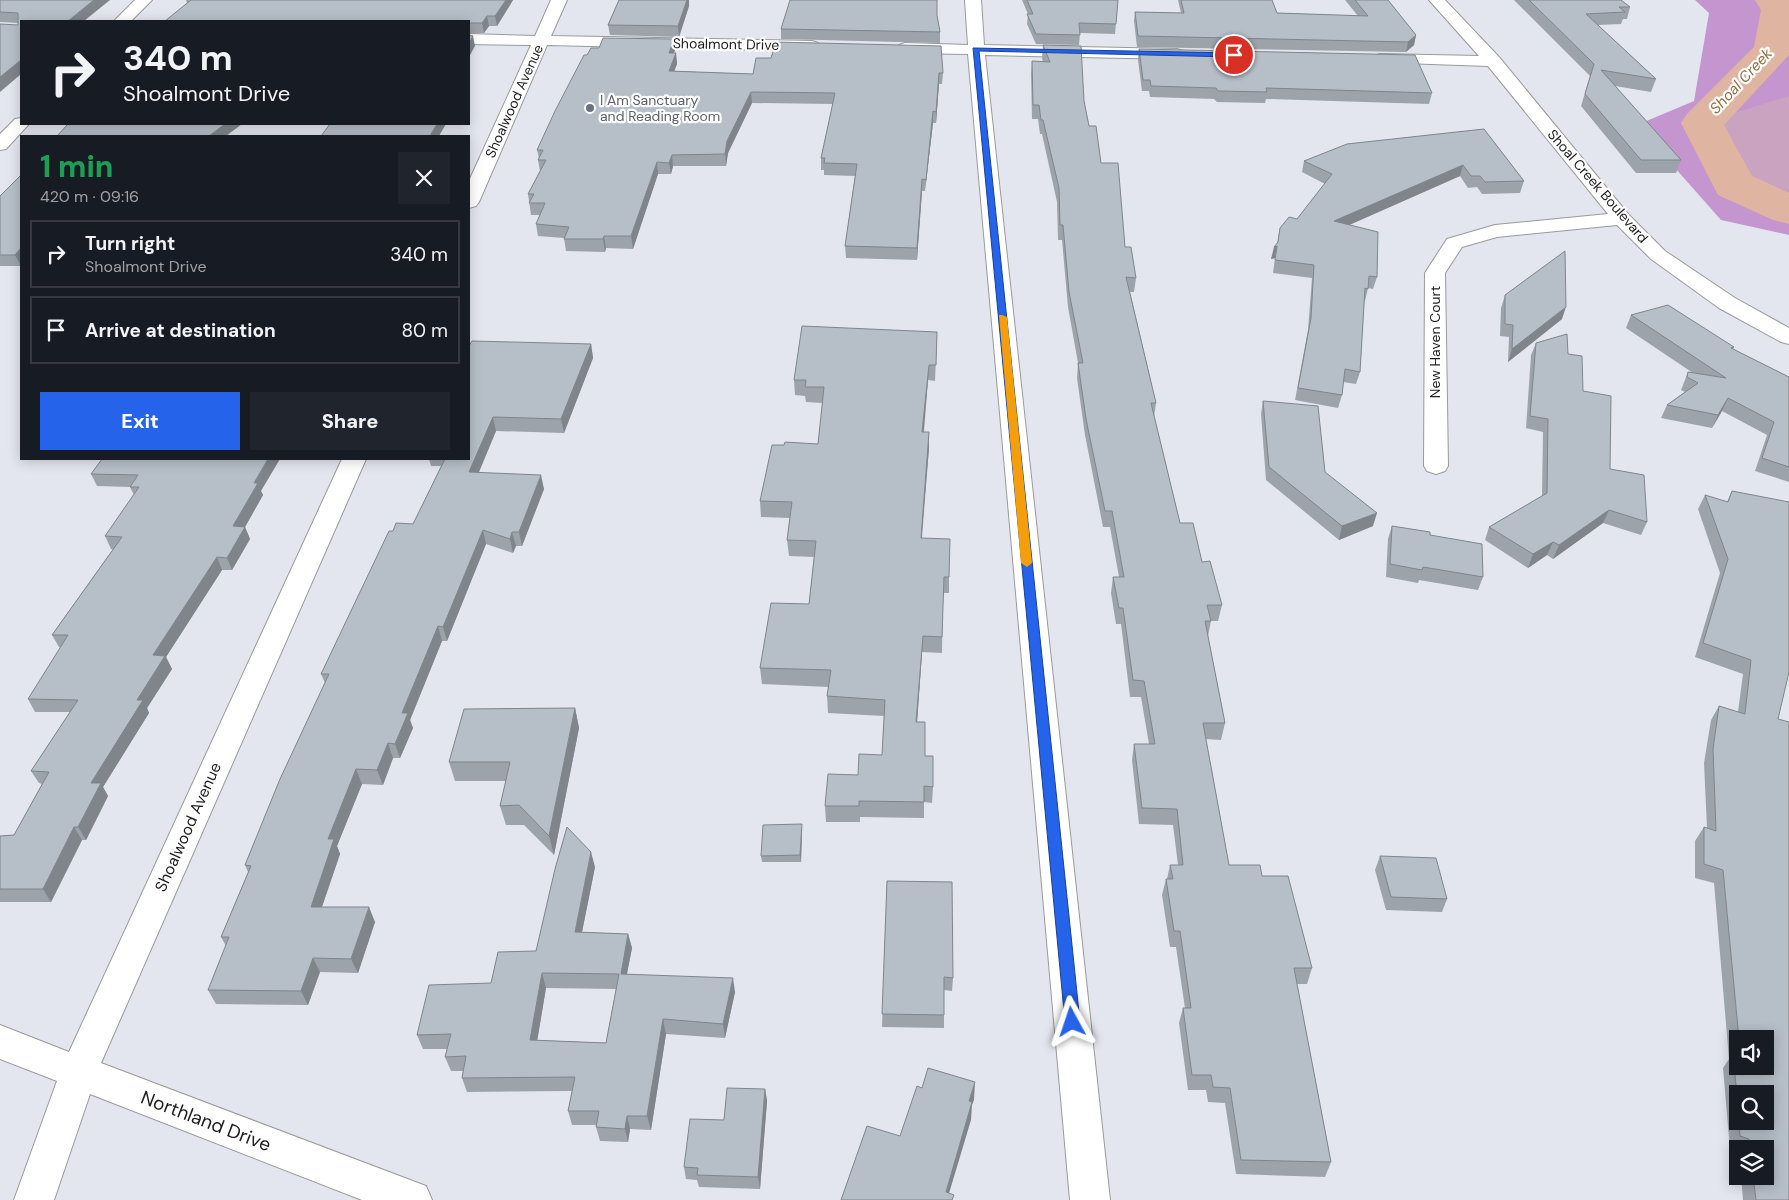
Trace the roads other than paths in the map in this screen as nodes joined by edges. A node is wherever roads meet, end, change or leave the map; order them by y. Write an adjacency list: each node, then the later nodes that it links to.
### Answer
1 (144, 0): 5 (street)
2 (559, 0): 7 (street, Shoalwood Avenue)
3 (973, 0): 10 (street)
4 (1438, 0): 13 (street, Shoal Creek Boulevard)
5 (123, 20)
6 (470, 39): 7 (street, Shoalmont Drive)
7 (541, 40): 8 (street, Shoalmont Drive); 16 (street, Shoalwood Avenue)
8 (828, 46)
9 (887, 48): 10 (street)
10 (976, 49): 11 (street); 25 (street)
11 (1194, 54)
12 (1363, 58): 13 (street)
13 (1493, 61): 17 (street, Shoal Creek Boulevard)
14 (20, 124): 15 (street)
15 (0, 145)
16 (470, 200)
17 (1622, 219): 18 (street, Shoal Creek Boulevard); 20 (street, New Haven Court)
18 (1789, 336)
19 (354, 460): 22 (street, Shoalwood Avenue)
20 (1436, 466)
21 (0, 1042): 22 (street, Northland Drive)
22 (79, 1071): 23 (street, Shoalwood Avenue); 24 (street, Northland Drive)
23 (34, 1200)
24 (412, 1200)
25 (1090, 1200)

